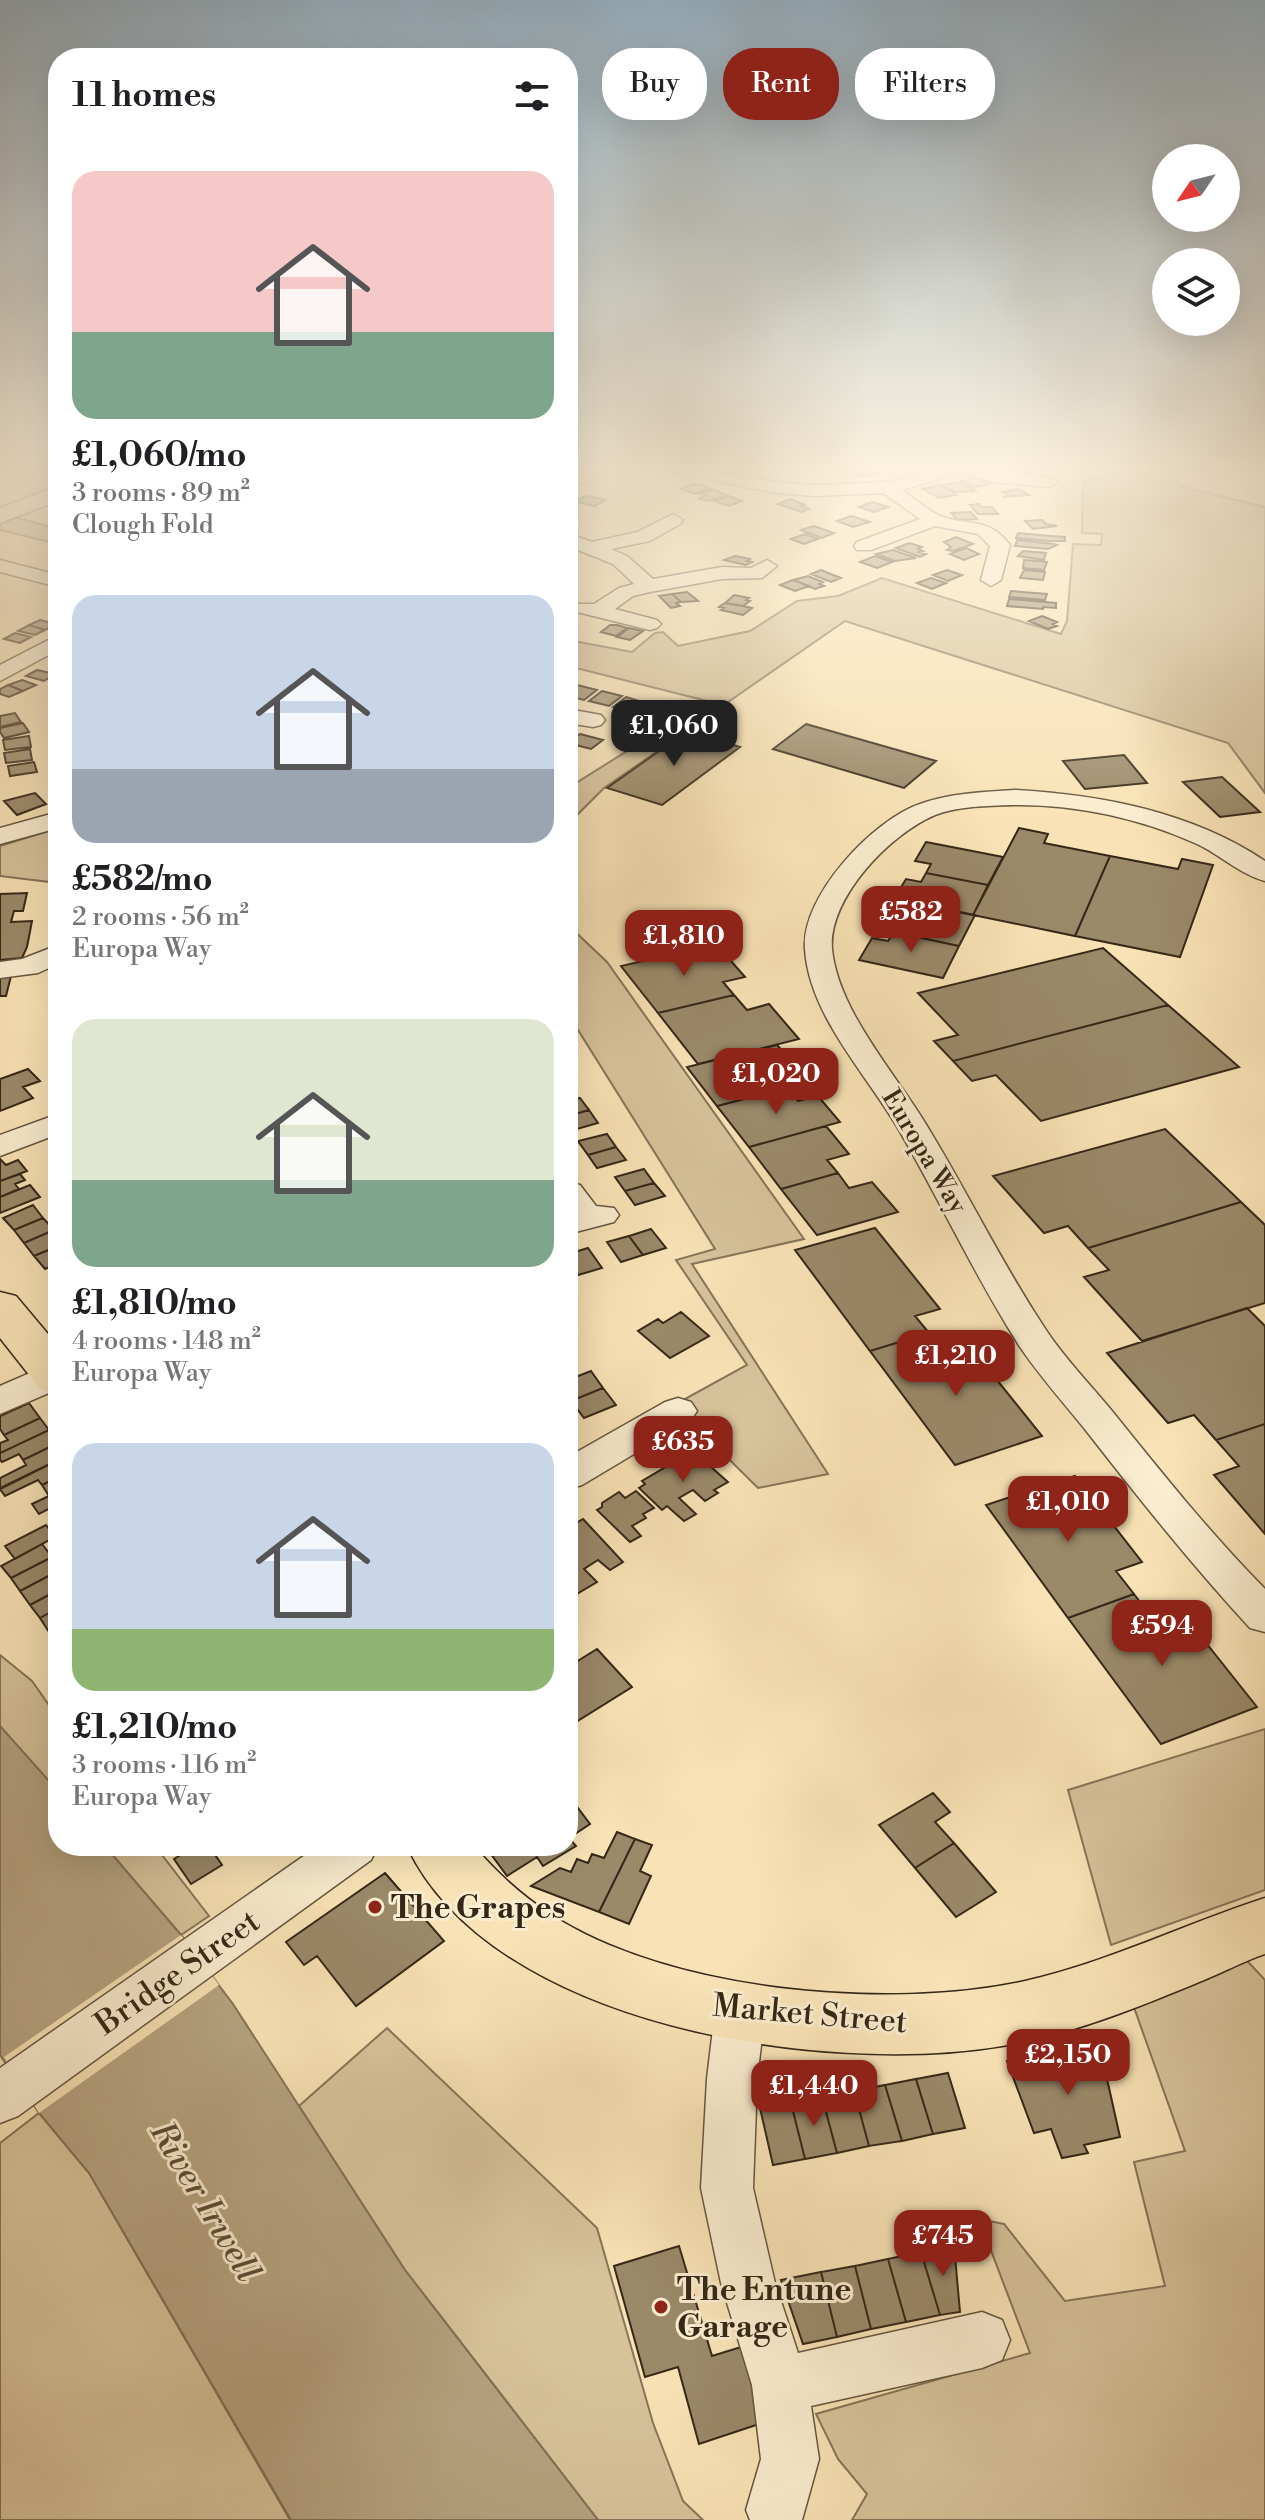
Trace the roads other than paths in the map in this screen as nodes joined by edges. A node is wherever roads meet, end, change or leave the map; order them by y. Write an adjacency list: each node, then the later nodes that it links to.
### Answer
1 (646, 584): 3 (street)
2 (662, 584): 3 (street)
3 (649, 586): 4 (street)
4 (650, 624)
5 (48, 647): 6 (street)
6 (0, 674)
7 (48, 822): 8 (street)
8 (3, 830)
9 (1265, 873): 20 (street, Europa Way)
10 (48, 958): 11 (street)
11 (0, 970)
12 (48, 1127): 13 (street)
13 (0, 1146)
14 (0, 1307): 15 (main road)
15 (48, 1364)
16 (48, 1378): 17 (street)
17 (0, 1401)
18 (678, 1411): 19 (street)
19 (578, 1469)
20 (1265, 1616)
21 (341, 1856): 25 (street, Bridge Street)
22 (445, 1856): 24 (main road, Market Street)
23 (1262, 1931): 24 (main road, Market Street)
24 (740, 2012): 27 (street)
25 (0, 2098)
26 (982, 2340): 27 (street)
27 (780, 2385): 28 (street)
28 (776, 2510)

